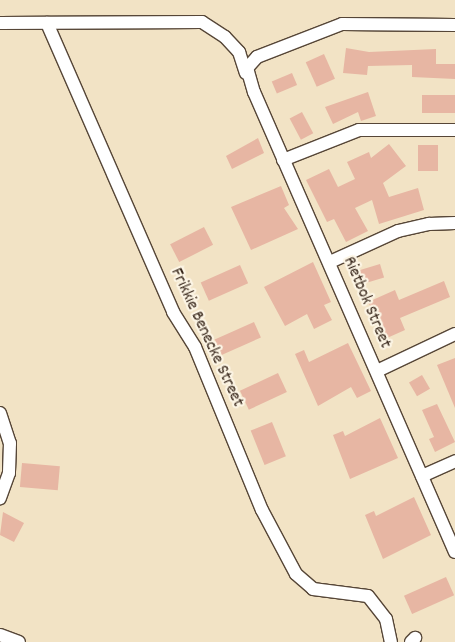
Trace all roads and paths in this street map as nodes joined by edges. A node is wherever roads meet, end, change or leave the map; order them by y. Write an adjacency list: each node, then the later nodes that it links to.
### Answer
1 (47, 23): 2 (street, Rietbok Street); 4 (street, Rietbok Street); 18 (street, Frikkie Benecke Street)
2 (0, 24)
3 (455, 25): 4 (street)
4 (247, 71): 6 (street, Rietbok Street)
5 (455, 130): 6 (street)
6 (283, 160): 8 (street, Rietbok Street)
7 (455, 223): 8 (street)
8 (330, 262): 10 (street, Rietbok Street)
9 (455, 334): 10 (street)
10 (376, 371): 13 (street, Rietbok Street)
11 (0, 413): 14 (street)
12 (455, 461): 13 (street)
13 (422, 476): 15 (street, Rietbok Street)
14 (0, 498)
15 (455, 552)
16 (0, 635): 17 (street)
17 (19, 642)
18 (391, 642)

